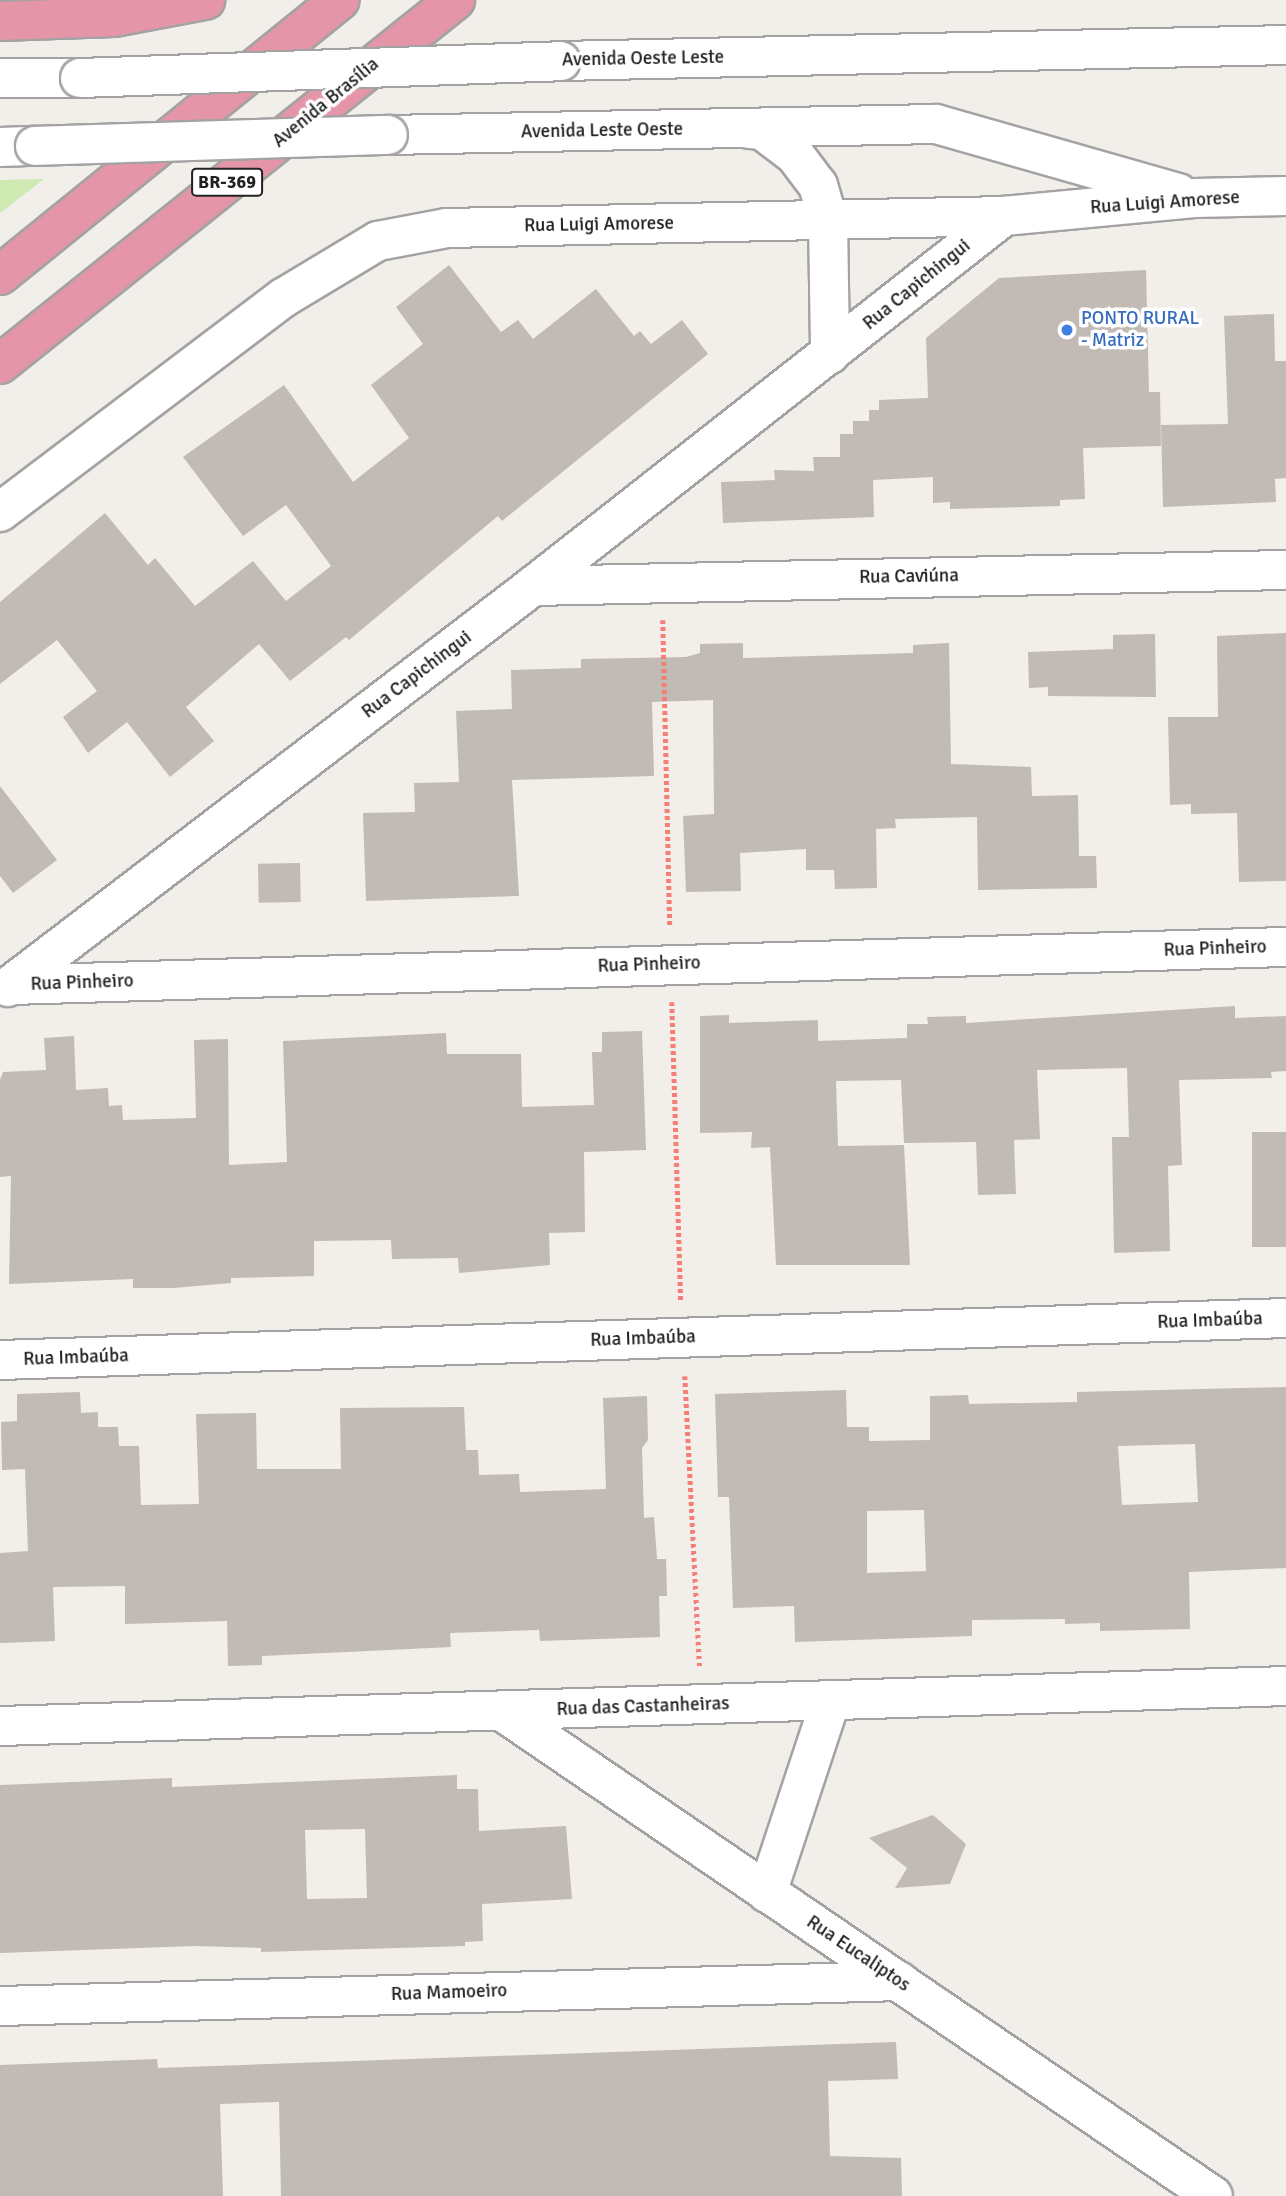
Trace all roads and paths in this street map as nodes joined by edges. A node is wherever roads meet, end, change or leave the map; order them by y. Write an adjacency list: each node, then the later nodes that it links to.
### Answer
1 (205, 0): 4 (highway)
2 (341, 0): 13 (highway)
3 (455, 0): 15 (highway, Avenida Brasília / BR-369)
4 (0, 21)
5 (1286, 45): 6 (street, Avenida Oeste Leste, bridge)
6 (0, 78)
7 (726, 129): 8 (street, Avenida Leste Oeste, bridge); 10 (street, Avenida Leste Oeste); 12 (street)
8 (17, 146)
9 (1286, 196): 10 (street, Rua Luigi Amorese)
10 (1194, 198): 11 (street, Rua Luigi Amorese)
11 (1004, 216): 12 (street, Rua Luigi Amorese); 14 (street, Rua Capichingui)
12 (828, 220): 14 (street); 16 (street, Rua Luigi Amorese)
13 (0, 275)
14 (830, 354): 19 (street, Rua Capichingui)
15 (0, 365)
16 (0, 512)
17 (1286, 570): 18 (street, Rua Caviúna)
18 (662, 581): 19 (street, Rua Caviúna); 21 (path)
19 (533, 586): 22 (street, Rua Capichingui)
20 (1286, 947): 21 (street, Rua Pinheiro)
21 (671, 964): 22 (street, Rua Pinheiro); 24 (path)
22 (6, 988)
23 (1286, 1318): 24 (street, Rua Imbaúba)
24 (683, 1337): 25 (street, Rua Imbaúba); 28 (path)
25 (0, 1360)
26 (1286, 1686): 27 (street, Rua das Castanheiras)
27 (831, 1700): 28 (street, Rua das Castanheiras); 31 (street)
28 (702, 1705): 29 (street, Rua das Castanheiras)
29 (503, 1713): 30 (street, Rua das Castanheiras); 31 (street, Rua Eucaliptos)
30 (0, 1726)
31 (767, 1893): 32 (street, Rua Eucaliptos)
32 (898, 1981): 33 (street, Rua Mamoeiro); 34 (street, Rua Eucaliptos)
33 (0, 2006)
34 (1213, 2196)

